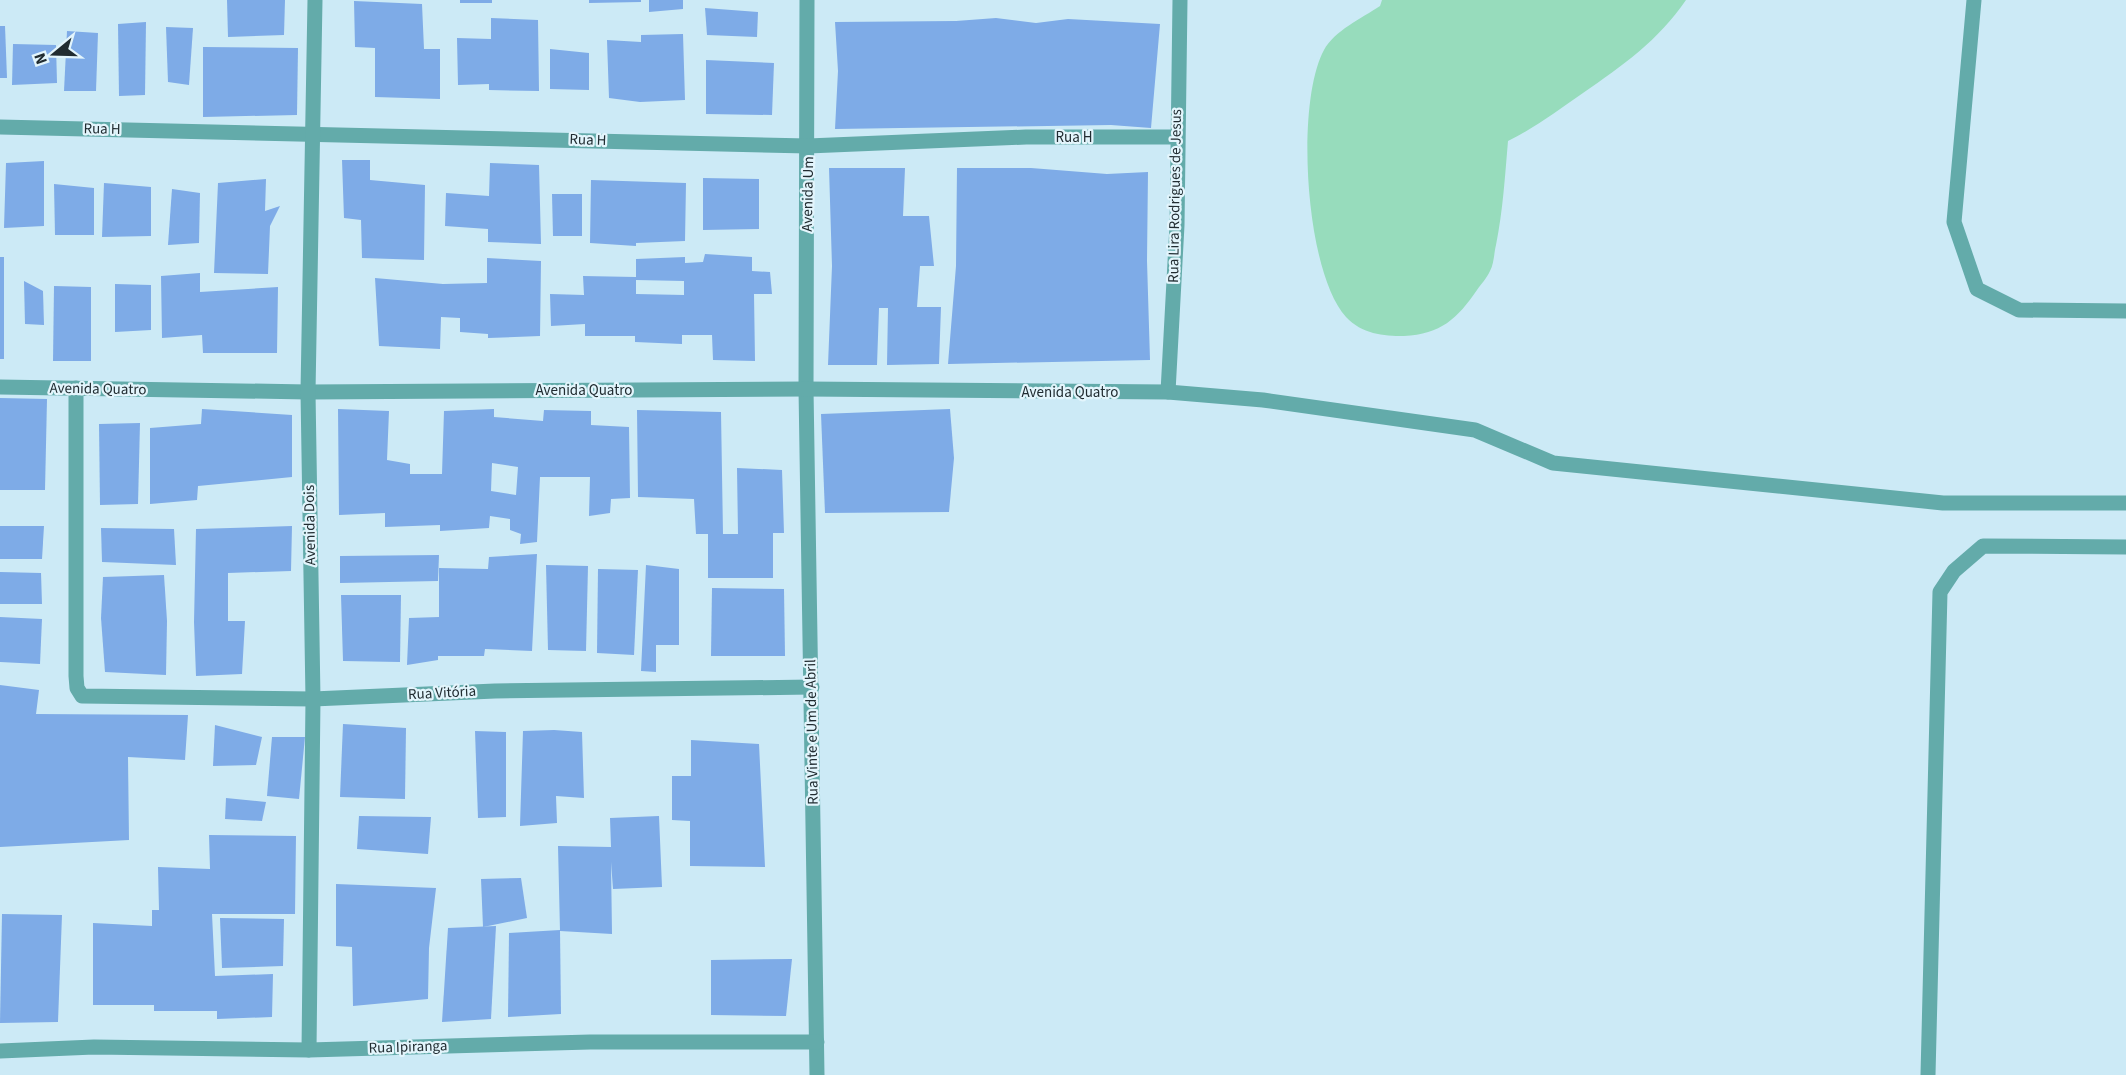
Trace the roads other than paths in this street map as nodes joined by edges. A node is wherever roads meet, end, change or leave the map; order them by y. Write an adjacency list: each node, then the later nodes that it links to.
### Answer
1 (315, 0): 6 (street, Avenida Dois)
2 (807, 0): 8 (street, Avenida Um)
3 (1179, 0): 7 (street, Rua Lira Rodrigues de Jesus)
4 (1974, 0): 9 (street)
5 (0, 127): 6 (street, Rua H)
6 (311, 134): 8 (street, Rua H); 13 (street, Avenida Dois)
7 (1176, 137): 8 (street, Rua H); 14 (street, Rua Lira Rodrigues de Jesus)
8 (808, 146): 12 (street, Avenida Um)
9 (2126, 311)
10 (0, 387): 11 (street, Avenida Quatro)
11 (76, 388): 13 (street, Avenida Quatro); 18 (street, Rua Vitória)
12 (806, 389): 13 (street, Avenida Quatro); 14 (street, Avenida Quatro); 17 (street, Rua Vinte e Um de Abril)
13 (308, 392): 18 (street, Avenida Dois)
14 (1168, 392): 15 (street, Avenida Quatro)
15 (2126, 503)
16 (2126, 547): 23 (street)
17 (812, 687): 18 (street, Rua Vitória); 19 (street, Rua Vinte e Um de Abril)
18 (313, 699): 20 (street, Avenida Dois)
19 (817, 1042): 20 (street, Rua Ipiranga); 22 (street, Rua Vinte e Um de Abril)
20 (309, 1050): 21 (street, Rua Ipiranga)
21 (0, 1051)
22 (817, 1075)
23 (1928, 1075)

